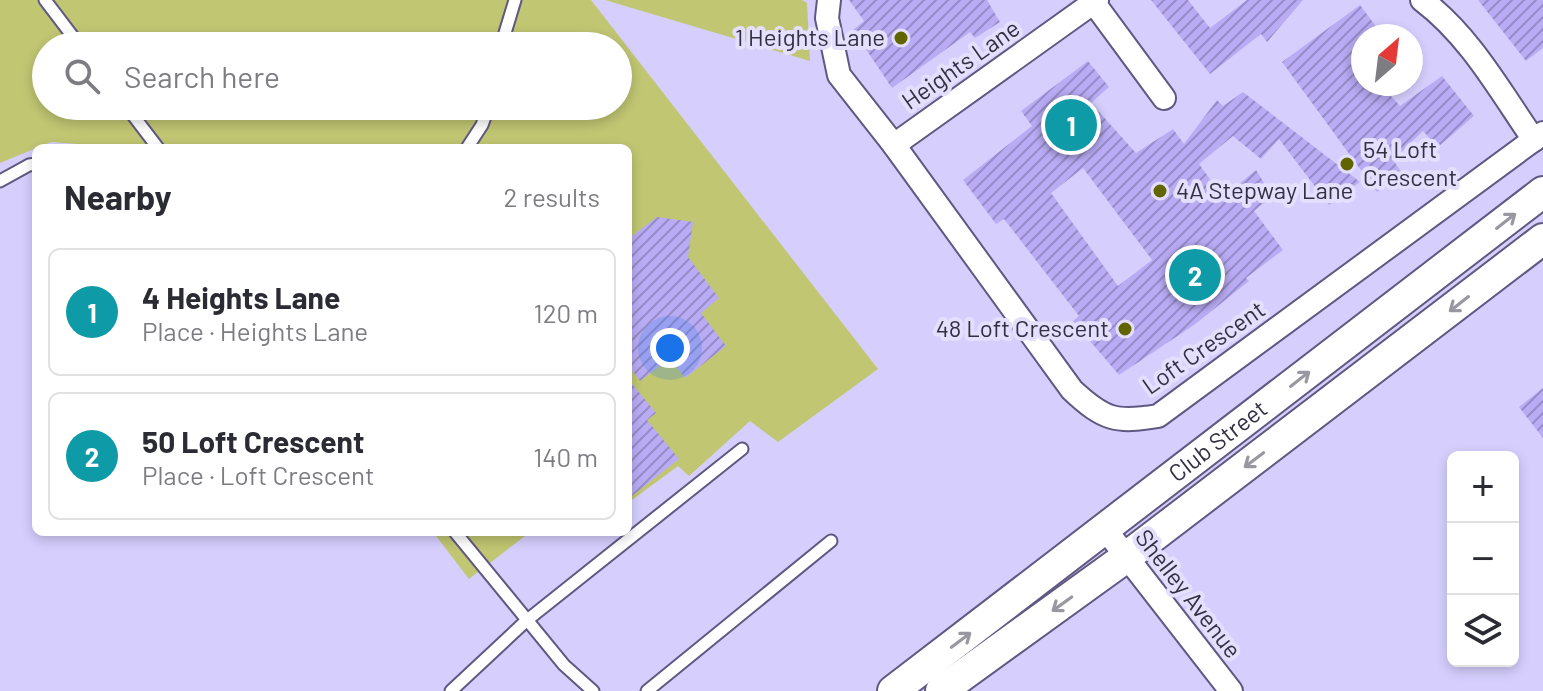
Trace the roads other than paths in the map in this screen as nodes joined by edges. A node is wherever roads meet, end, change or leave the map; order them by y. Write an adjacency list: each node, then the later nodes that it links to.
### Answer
1 (45, 0): 6 (lane)
2 (515, 0): 7 (lane)
3 (829, 0): 14 (street, Loft Crescent)
4 (1422, 0): 11 (street)
5 (1096, 1): 8 (street); 14 (street, Heights Lane)
6 (69, 32)
7 (505, 32)
8 (1164, 98)
9 (137, 120): 12 (lane)
10 (484, 120): 13 (lane)
11 (1538, 136): 14 (street, Loft Crescent)
12 (155, 144)
13 (470, 144)
14 (894, 145)
15 (32, 165): 16 (lane)
16 (0, 181)
17 (1543, 192): 20 (main road, Club Street, one-way to 17)
18 (1543, 239): 23 (main road, Club Street, one-way to 23)
19 (742, 449): 24 (lane)
20 (1105, 529): 23 (street, Shelley Avenue); 28 (main road, Club Street, one-way to 20)
21 (458, 536): 24 (lane)
22 (831, 541): 27 (lane)
23 (1125, 558): 29 (main road, Club Street, one-way to 29); 30 (street, Shelley Avenue)
24 (526, 621): 25 (lane); 26 (lane)
25 (451, 691)
26 (593, 691)
27 (647, 691)
28 (893, 691)
29 (941, 691)
30 (1231, 691)

